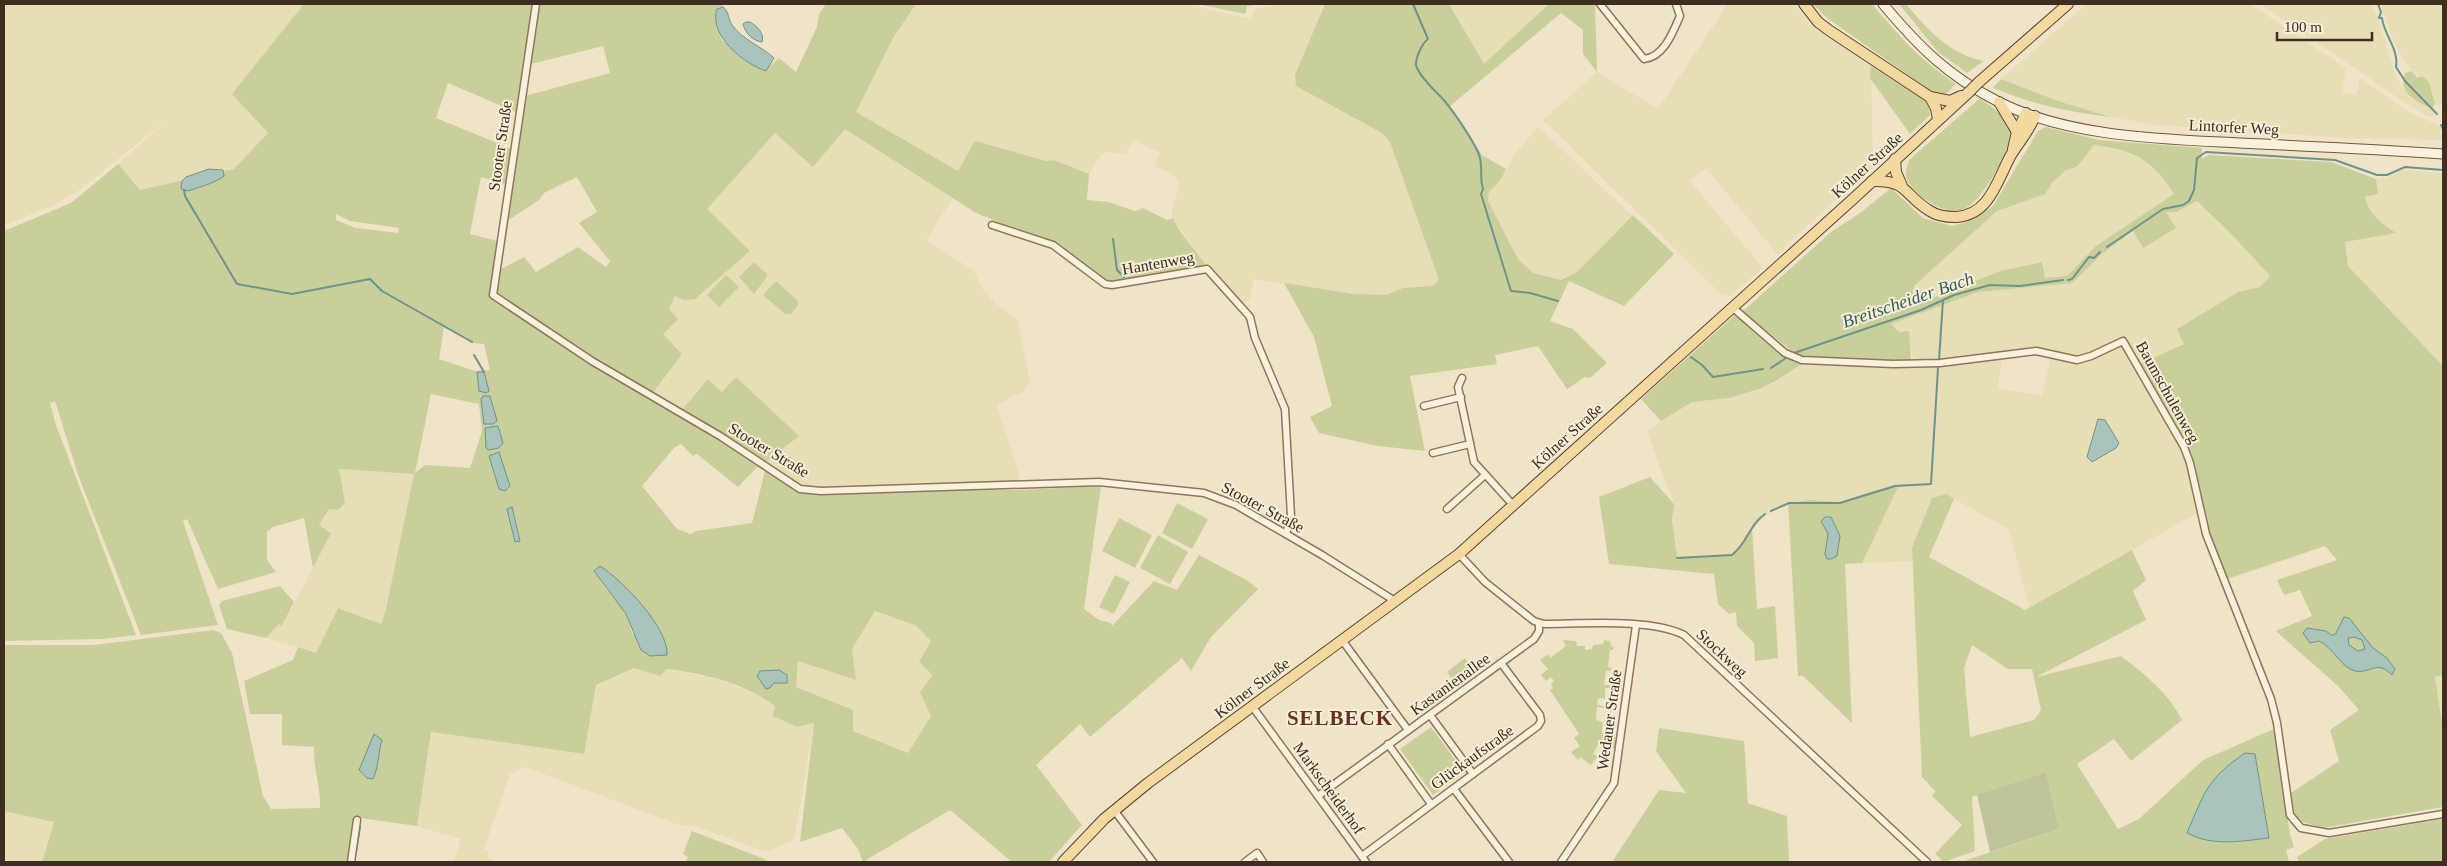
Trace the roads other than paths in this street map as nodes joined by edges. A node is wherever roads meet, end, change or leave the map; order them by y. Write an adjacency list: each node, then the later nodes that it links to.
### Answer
1 (536, 4): 28 (street, Stooter Straße)
2 (1600, 4): 3 (street)
3 (1676, 4)
4 (1804, 4): 8 (main road)
5 (1883, 4): 9 (main road, Lintorfer Weg)
6 (2068, 4): 7 (main road, Kölner Straße, bridge)
7 (1969, 92): 8 (main road); 11 (main road, Kölner Straße)
8 (1930, 97): 11 (main road)
9 (1999, 102): 10 (main road, Lintorfer Weg); 12 (main road)
10 (2031, 114): 12 (main road); 13 (main road, Lintorfer Weg); 14 (main road)
11 (1938, 120): 15 (main road, Kölner Straße)
12 (2017, 132): 14 (main road)
13 (2443, 154)
14 (2012, 155): 17 (main road)
15 (1895, 159): 16 (main road, Kölner Straße); 17 (main road)
16 (1872, 181): 17 (main road); 19 (main road, Kölner Straße)
17 (1902, 186)
18 (992, 225): 28 (street, Hantenweg)
19 (1732, 307): 26 (main road, Kölner Straße); 44 (street, Baumschulenweg)
20 (1462, 378): 21 (street)
21 (1460, 397): 22 (street); 23 (street)
22 (1424, 406)
23 (1470, 444): 24 (street); 25 (street)
24 (1433, 453)
25 (1485, 474): 26 (street); 27 (street)
26 (1513, 505): 29 (main road, Kölner Straße)
27 (1447, 509)
28 (1286, 534): 30 (street, Stooter Straße)
29 (1459, 554): 30 (main road, Kölner Straße); 31 (street)
30 (1395, 601): 33 (main road, Kölner Straße)
31 (1539, 623): 32 (street, Stockweg); 34 (street, Kastanienallee)
32 (1636, 625): 54 (street, Wedauer Straße); 55 (street, Stockweg)
33 (1342, 640): 35 (main road, Kölner Straße); 37 (street)
34 (1501, 663): 36 (street, Kastanienallee); 39 (street, Glückaufstraße)
35 (1252, 706): 41 (street, Markscheiderhof); 43 (main road, Kölner Straße)
36 (1430, 715): 37 (street, Kastanienallee); 39 (street)
37 (1408, 730): 38 (street, Kastanienallee)
38 (1388, 744): 41 (street, Kastanienallee); 42 (street)
39 (1474, 774): 40 (street, Glückaufstraße)
40 (1454, 789): 42 (street, Glückaufstraße); 53 (street)
41 (1318, 796): 46 (street, Markscheiderhof)
42 (1432, 804): 46 (street, Glückaufstraße)
43 (1114, 810): 48 (main road, Kölner Straße); 49 (street)
44 (2443, 814)
45 (357, 820): 47 (street)
46 (1362, 856): 52 (street, Markscheiderhof)
47 (351, 862)
48 (1063, 862)
49 (1153, 862)
50 (1245, 862): 51 (street)
51 (1263, 862)
52 (1366, 862)
53 (1508, 862)
54 (1561, 862)
55 (1927, 862)

